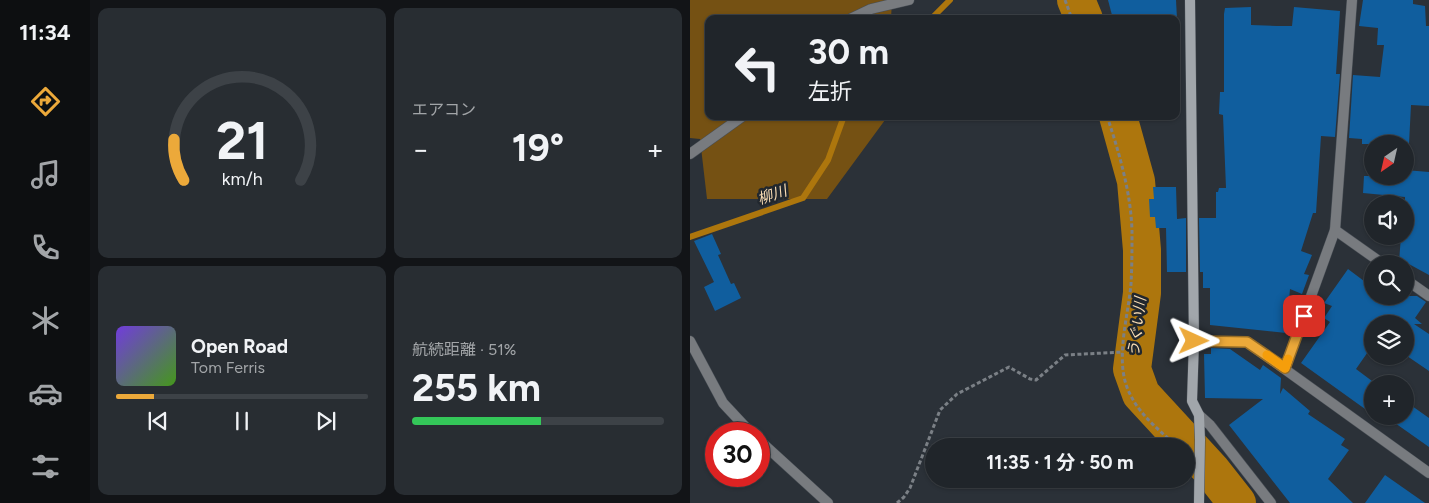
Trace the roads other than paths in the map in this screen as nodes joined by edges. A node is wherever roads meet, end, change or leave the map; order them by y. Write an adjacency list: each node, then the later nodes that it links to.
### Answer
1 (909, 0): 4 (street)
2 (1190, 0): 12 (street)
3 (1352, 0): 7 (street)
4 (858, 15)
5 (737, 120): 6 (street)
6 (690, 154)
7 (1335, 230): 8 (street); 13 (street)
8 (1370, 255)
9 (1414, 285): 10 (street)
10 (1429, 296)
11 (690, 341): 15 (street)
12 (1194, 341): 13 (street); 14 (street)
13 (1285, 368): 17 (street)
14 (1199, 415): 19 (street); 20 (street)
15 (741, 422)
16 (770, 450): 18 (street)
17 (1429, 473)
18 (828, 503)
19 (1199, 503)
20 (1271, 503)

